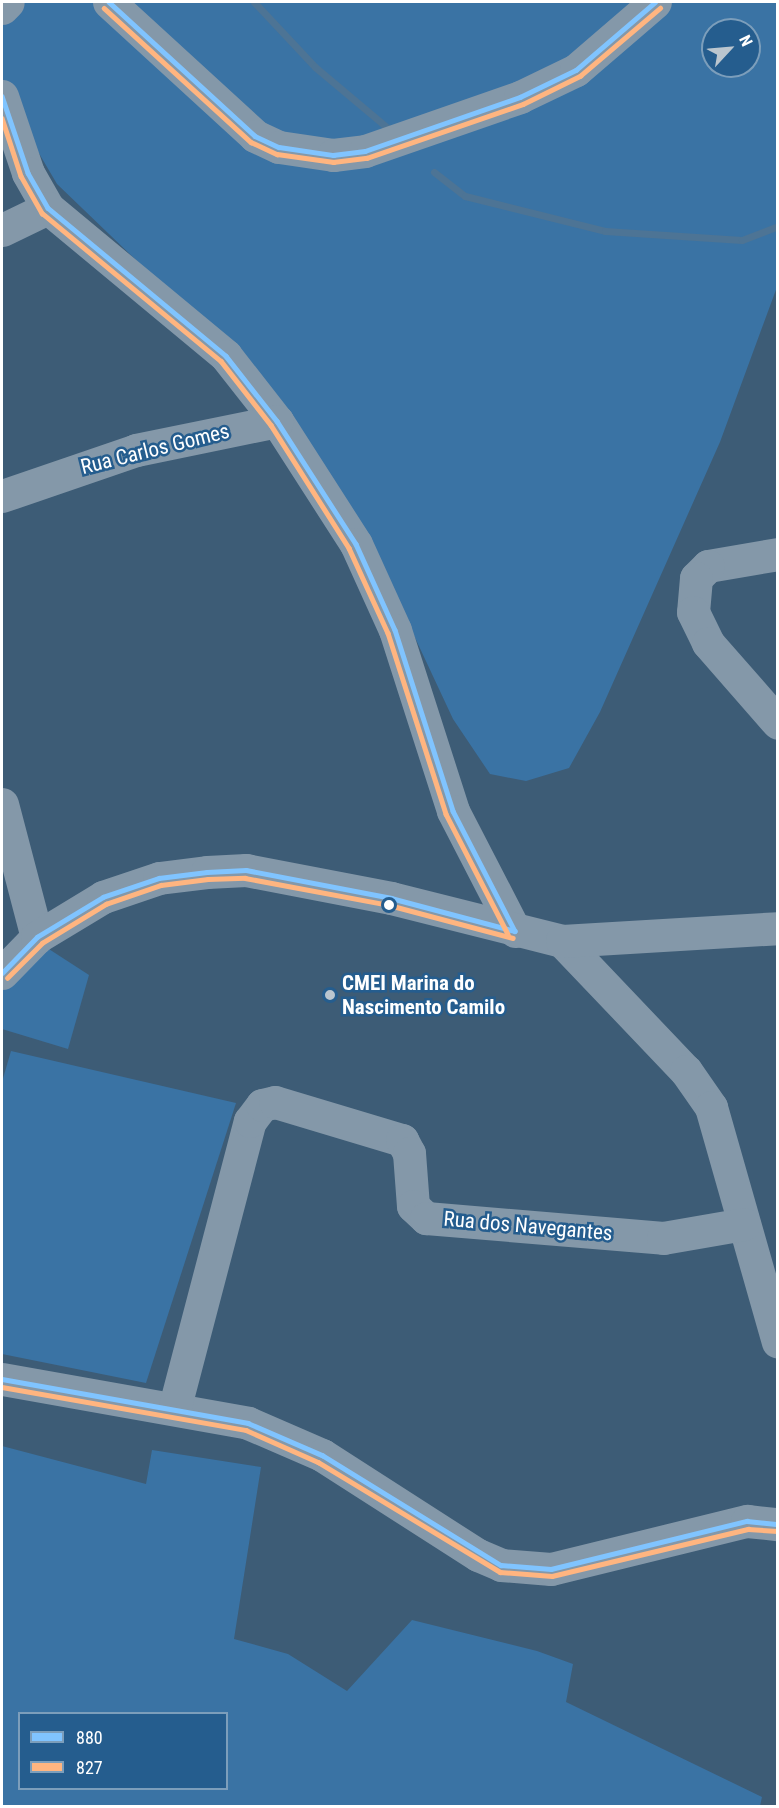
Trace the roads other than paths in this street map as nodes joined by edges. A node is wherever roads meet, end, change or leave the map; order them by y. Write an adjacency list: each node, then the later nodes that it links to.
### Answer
1 (109, 2): 2 (street)
2 (655, 2)
3 (2, 96): 4 (street)
4 (48, 208): 5 (street); 6 (street)
5 (2, 230)
6 (278, 421): 7 (street, Rua Carlos Gomes); 12 (street)
7 (2, 496)
8 (777, 554): 9 (street)
9 (777, 723)
10 (2, 804): 13 (street)
11 (777, 928): 14 (street)
12 (515, 931): 13 (street); 14 (street)
13 (36, 937): 15 (street)
14 (562, 941): 16 (street)
15 (2, 973)
16 (744, 1224): 17 (street); 19 (street, Rua dos Navegantes)
17 (777, 1342)
18 (2, 1379): 19 (street)
19 (175, 1406): 20 (street)
20 (777, 1524)

